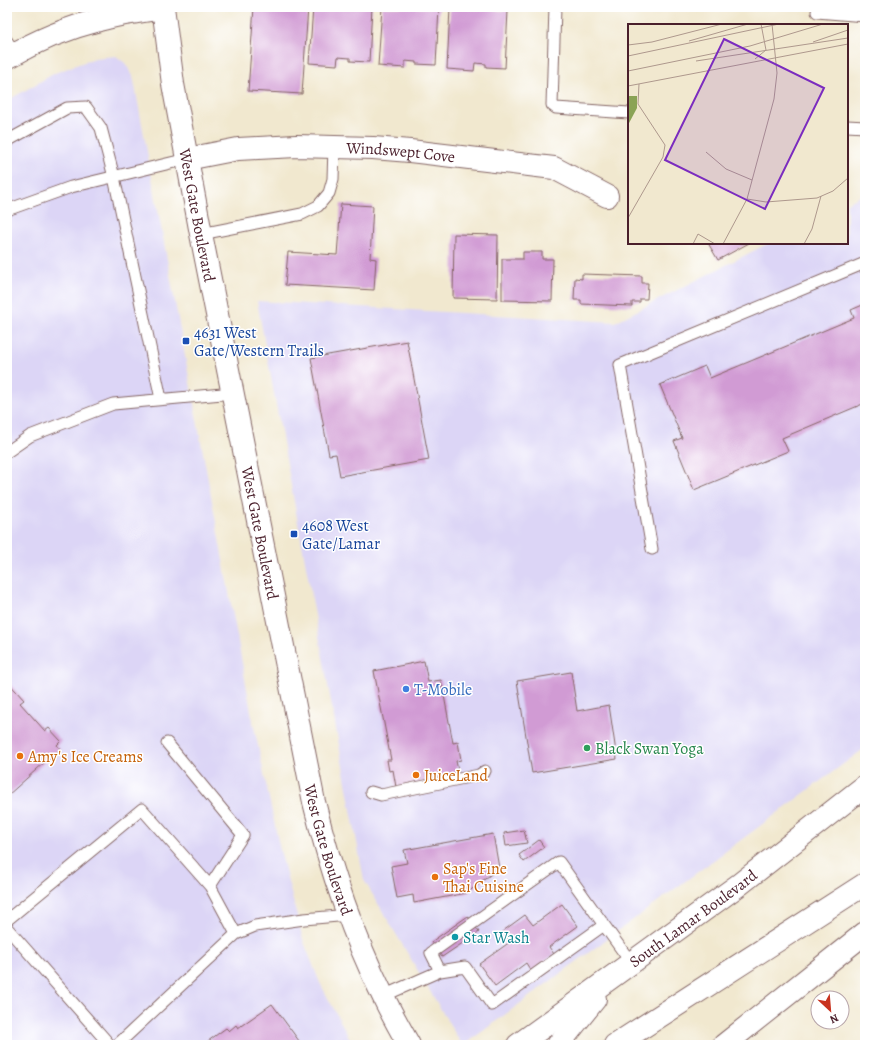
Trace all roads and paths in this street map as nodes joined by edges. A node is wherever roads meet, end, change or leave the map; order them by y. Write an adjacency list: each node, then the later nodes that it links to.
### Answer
1 (163, 7): 5 (main road); 11 (main road, West Gate Boulevard)
2 (555, 7): 6 (lane)
3 (818, 7): 4 (lane)
4 (865, 16)
5 (10, 51)
6 (628, 113)
7 (848, 126): 8 (lane)
8 (865, 127)
9 (7, 141): 12 (lane)
10 (334, 147): 11 (main road, Windswept Cove); 13 (main road, Windswept Cove); 15 (lane)
11 (187, 159): 12 (lane); 15 (main road, West Gate Boulevard)
12 (114, 177): 14 (lane); 18 (lane)
13 (607, 196)
14 (7, 210)
15 (201, 234): 17 (main road, West Gate Boulevard)
16 (865, 263): 20 (lane)
17 (233, 393): 18 (lane); 27 (main road, West Gate Boulevard)
18 (162, 399): 19 (lane)
19 (7, 452)
20 (652, 549)
21 (167, 743): 26 (lane)
22 (485, 771): 24 (lane)
23 (865, 786): 33 (main road, South Lamar Boulevard)
24 (371, 792)
25 (865, 884): 37 (main road)
26 (210, 886): 28 (lane); 31 (lane)
27 (349, 915): 31 (lane); 36 (main road, West Gate Boulevard)
28 (7, 920)
29 (604, 925): 33 (lane); 34 (lane); 34 (lane)
30 (7, 928): 38 (lane)
31 (236, 934): 39 (lane)
32 (865, 934): 43 (main road)
33 (632, 964): 35 (main road, South Lamar Boulevard)
34 (440, 971): 36 (lane)
35 (610, 979): 41 (main road, South Lamar Boulevard); 42 (main road)
36 (383, 996): 40 (main road, West Gate Boulevard)
37 (621, 1041)
38 (110, 1045)
39 (117, 1045)
40 (409, 1045)
41 (518, 1045)
42 (558, 1045)
43 (724, 1045)

